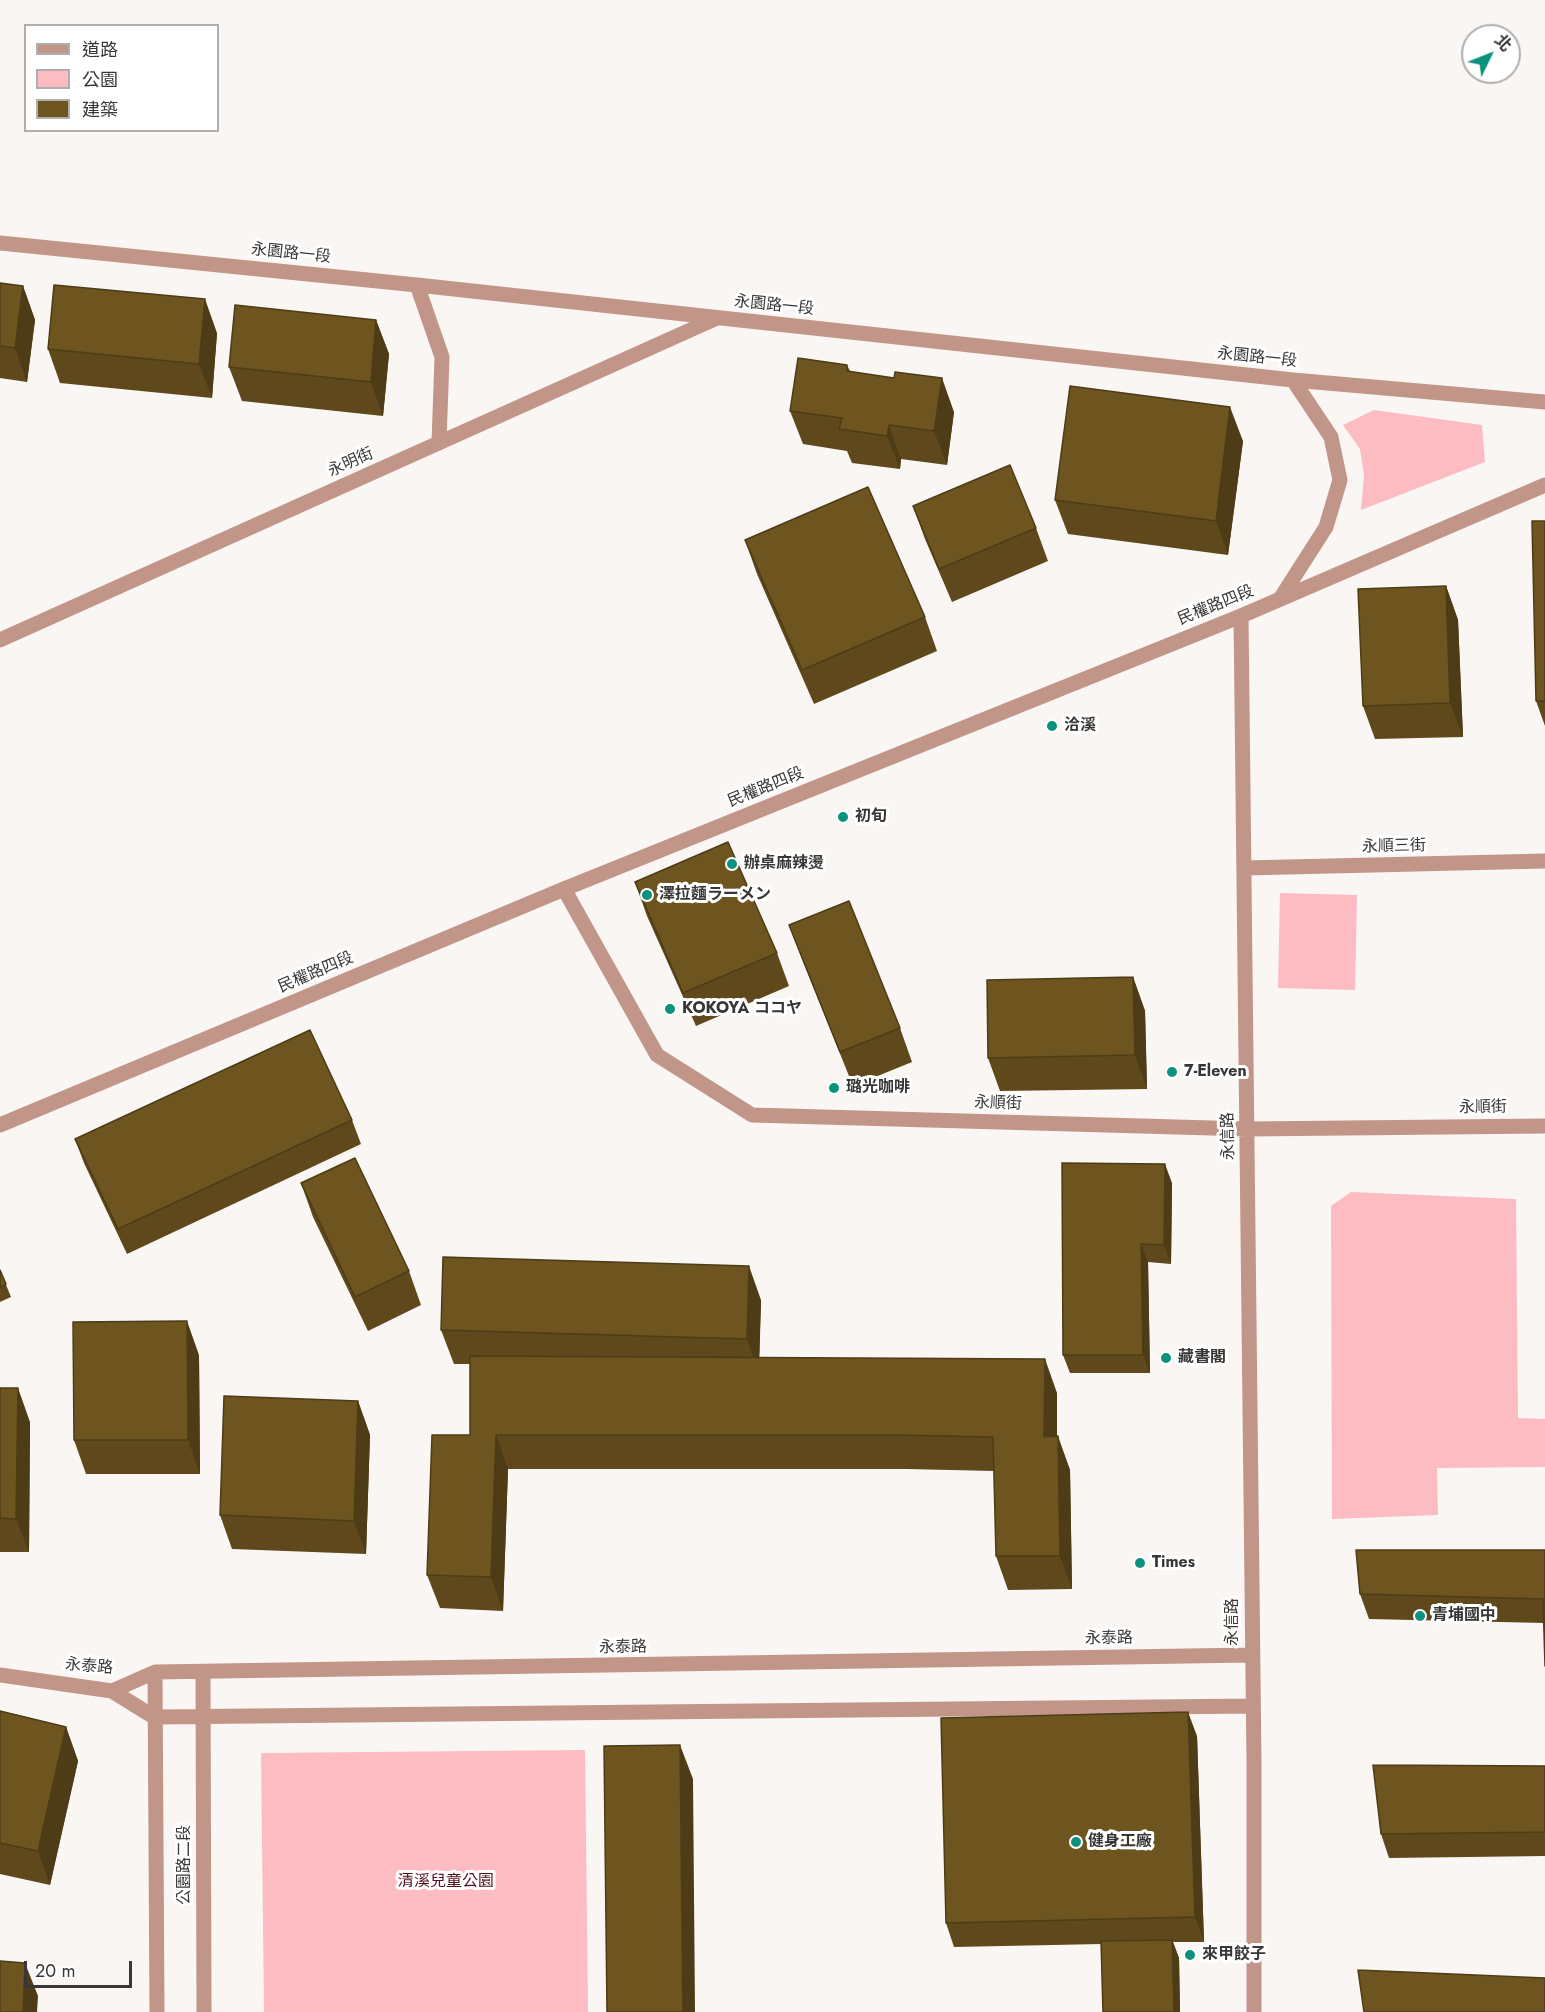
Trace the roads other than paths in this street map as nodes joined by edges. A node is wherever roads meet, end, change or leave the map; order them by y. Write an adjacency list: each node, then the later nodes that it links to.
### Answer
1 (0, 243): 2 (street, 永園路一段)
2 (417, 285): 3 (street, 永園路一段); 6 (street)
3 (717, 317): 4 (street, 永園路一段); 6 (street, 永明街)
4 (1293, 380): 5 (street, 永園路一段); 8 (street)
5 (1545, 402)
6 (439, 443): 10 (street, 永明街)
7 (1545, 485): 8 (street, 民權路四段)
8 (1280, 599): 9 (street, 民權路四段)
9 (1241, 616): 12 (street, 永信路); 13 (street, 民權路四段)
10 (0, 640)
11 (1545, 861): 12 (street, 永順三街)
12 (1244, 868): 16 (street, 永信路)
13 (564, 889): 14 (street, 民權路四段); 16 (street, 永順街)
14 (0, 1125)
15 (1545, 1126): 16 (street, 永順街)
16 (1247, 1129): 17 (street, 永信路)
17 (1251, 1655): 19 (street, 永泰路); 22 (street, 永信路)
18 (155, 1672): 19 (street, 永泰路); 21 (street, 永泰路); 24 (street, 公園路二段)
19 (203, 1673): 23 (street, 公園路二段)
20 (0, 1675): 21 (street, 永泰路)
21 (112, 1690): 24 (street)
22 (1253, 1706): 23 (street); 27 (street)
23 (203, 1717): 24 (street); 26 (street, 公園路二段)
24 (154, 1718): 25 (street, 公園路二段)
25 (157, 2012)
26 (204, 2012)
27 (1254, 2012)

